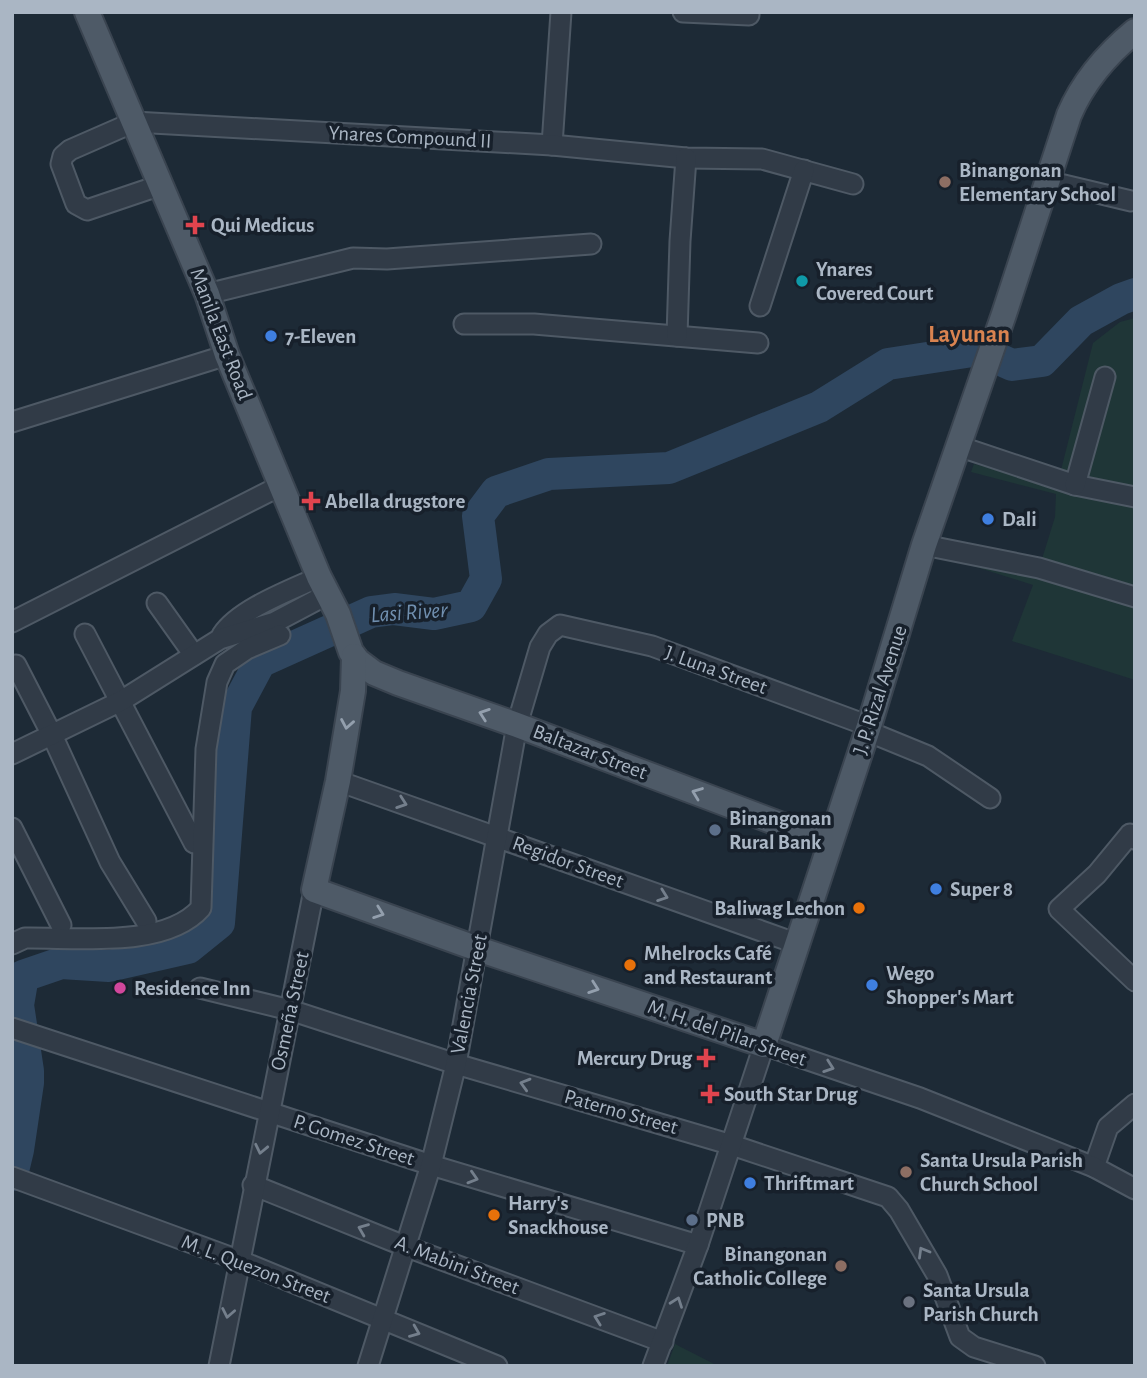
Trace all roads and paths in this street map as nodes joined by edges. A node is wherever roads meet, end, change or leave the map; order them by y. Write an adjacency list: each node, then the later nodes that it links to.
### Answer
1 (87, 12): 6 (main road, Manila East Road)
2 (561, 12): 7 (street)
3 (683, 12): 4 (street)
4 (749, 12)
5 (1135, 31): 10 (main road, J. P. Rizal Avenue)
6 (134, 122): 7 (street, Ynares Compound II); 12 (main road, Manila East Road); 12 (street)
7 (552, 145): 8 (street, Ynares Compound II)
8 (686, 158): 9 (street, Ynares Compound II); 18 (street)
9 (804, 170): 11 (street, Ynares Compound II); 16 (street)
10 (1047, 181): 13 (street); 23 (main road, J. P. Rizal Avenue)
11 (853, 184)
12 (161, 185): 15 (main road, Manila East Road)
13 (1131, 201)
14 (591, 244): 15 (street)
15 (206, 294): 20 (main road, Manila East Road)
16 (760, 306)
17 (464, 324): 18 (street)
18 (677, 336): 19 (street)
19 (758, 343)
20 (227, 355): 22 (street); 24 (main road, Manila East Road)
21 (1105, 377): 25 (street)
22 (12, 422)
23 (958, 446): 25 (street); 27 (main road, J. P. Rizal Avenue)
24 (282, 485): 30 (main road, Manila East Road); 31 (street)
25 (1075, 485): 26 (street)
26 (1135, 497)
27 (924, 545): 28 (street); 40 (main road, J. P. Rizal Avenue)
28 (1135, 597)
29 (157, 603): 35 (street)
30 (332, 604): 35 (street); 36 (main road, Manila East Road)
31 (12, 622)
32 (560, 625): 39 (street, Valencia Street); 40 (street, J. Luna Street)
33 (85, 634): 38 (street)
34 (280, 635): 53 (street)
35 (194, 655): 38 (street)
36 (354, 656): 39 (main road, Baltazar Street, one-way to 36); 43 (main road, Osmeña Street, one-way to 43)
37 (16, 665): 41 (street)
38 (121, 701): 41 (street); 49 (street)
39 (517, 725): 46 (street, Valencia Street); 48 (main road, Baltazar Street, one-way to 39)
40 (868, 728): 44 (street, J. Luna Street); 48 (main road, J. P. Rizal Avenue)
41 (52, 735): 42 (street); 51 (street)
42 (12, 754)
43 (338, 781): 46 (street, Regidor Street, one-way to 46); 50 (main road, Osmeña Street)
44 (990, 798)
45 (14, 836): 52 (street)
46 (496, 836): 54 (street, Regidor Street, one-way to 54); 55 (street, Valencia Street)
47 (1135, 839): 56 (street)
48 (830, 843): 54 (main road, J. P. Rizal Avenue)
49 (194, 844)
50 (314, 890): 55 (main road, M. H. del Pilar Street, one-way to 55); 58 (street, Osmeña Street)
51 (146, 921)
52 (61, 925)
53 (12, 944)
54 (799, 944): 60 (main road, J. P. Rizal Avenue)
55 (478, 949): 60 (main road, M. H. del Pilar Street, one-way to 60); 61 (street, Valencia Street)
56 (1135, 981)
57 (200, 988): 58 (street, Paterno Street)
58 (290, 1010): 61 (street, Paterno Street); 63 (street, Osmeña Street)
59 (17, 1030): 63 (street, P. Gomez Street)
60 (764, 1045): 64 (street, J. P. Rizal Avenue); 66 (street, M. H. del Pilar Street, one-way to 66)
61 (456, 1064): 64 (street, Paterno Street, one-way to 61); 65 (street, Valencia Street)
62 (1135, 1104): 66 (street)
63 (269, 1111): 65 (street, P. Gomez Street); 68 (street, Osmeña Street, one-way to 68)
64 (732, 1145): 70 (street, J. P. Rizal Avenue); 79 (street, Paterno Street, one-way to 64)
65 (431, 1165): 70 (street, P. Gomez Street, one-way to 70); 71 (street, Valencia Street)
66 (1094, 1167): 69 (street, M. H. del Pilar Street)
67 (15, 1178): 72 (street, M. L. Quezon Street)
68 (253, 1185): 71 (street, A. Mabini Street, one-way to 68); 72 (street, Osmeña Street)
69 (1135, 1189)
70 (698, 1244): 74 (street, J. P. Rizal Avenue, one-way to 70)
71 (407, 1247): 73 (street, Valencia Street); 74 (street, A. Mabini Street, one-way to 71)
72 (238, 1260): 73 (street, M. L. Quezon Street); 75 (street, Osmeña Street, one-way to 75)
73 (383, 1319): 76 (street, Valencia Street); 77 (street, M. L. Quezon Street, one-way to 77)
74 (663, 1342): 78 (street, J. P. Rizal Avenue)
75 (219, 1366)
76 (368, 1366)
77 (497, 1366)
78 (653, 1366)
79 (1035, 1366)

